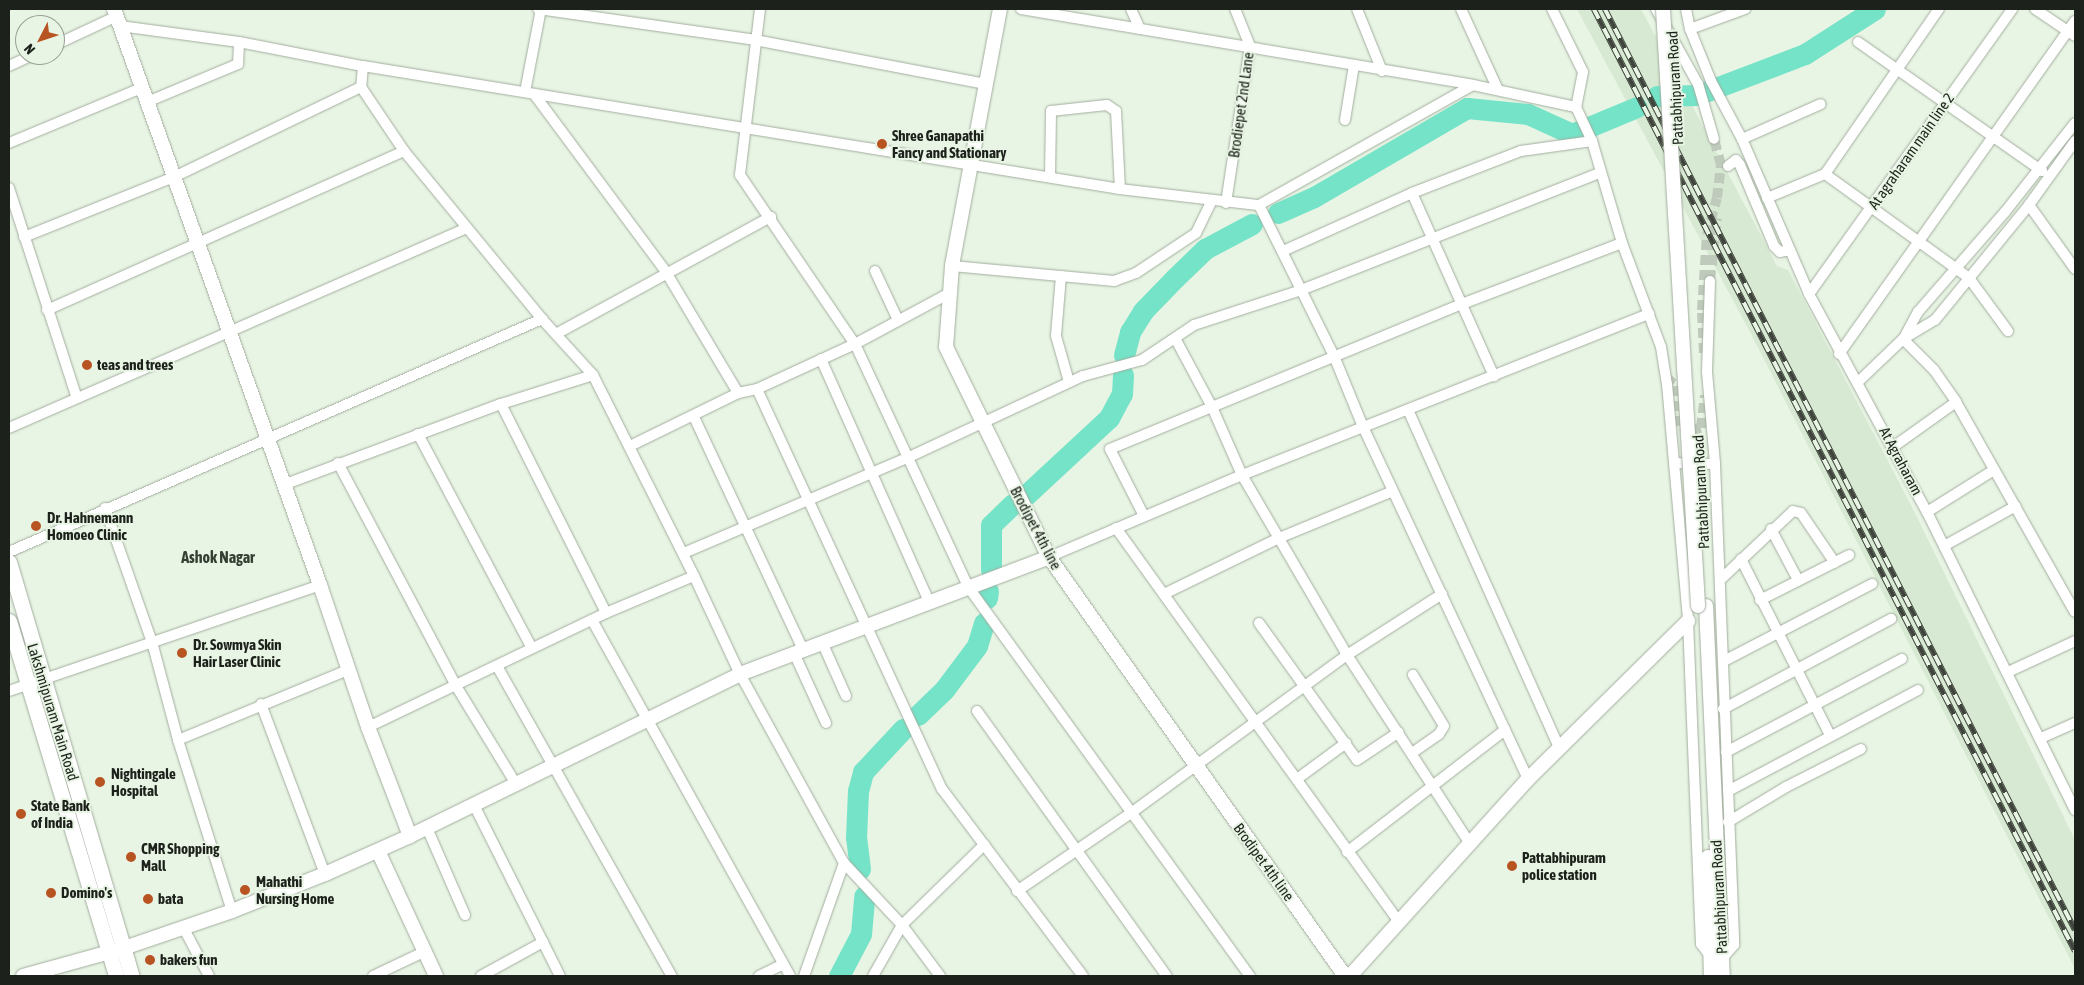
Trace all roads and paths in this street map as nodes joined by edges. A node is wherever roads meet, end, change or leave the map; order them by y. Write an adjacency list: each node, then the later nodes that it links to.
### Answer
1 (540, 9): 24 (street); 37 (street)
2 (760, 9): 24 (street)
3 (1000, 9): 32 (street, Brodipet 4th line)
4 (1021, 9): 20 (street)
5 (1132, 9): 20 (street)
6 (1236, 9): 27 (street, Brodiepet 2nd Lane)
7 (1357, 9): 31 (street)
8 (1461, 9): 36 (street)
9 (1552, 9): 41 (street)
10 (1656, 9): 47 (street)
11 (1663, 9): 158 (street, Pattabhipuram Road, bridge)
12 (1670, 9): 158 (street, Pattabhipuram Road)
13 (1686, 9): 21 (street)
14 (1745, 9): 21 (street)
15 (1939, 9): 30 (street)
16 (2012, 9): 39 (street, At agraharam main line 2)
17 (2035, 9): 22 (street)
18 (117, 17): 23 (street); 25 (street); 35 (street)
19 (2075, 21): 22 (street)
20 (1140, 28): 27 (street)
21 (1690, 29): 48 (street, At Agraharam)
22 (2072, 34): 45 (street)
23 (65, 40)
24 (754, 40): 32 (street); 44 (street)
25 (240, 42): 29 (street); 38 (street)
26 (1858, 42): 30 (street)
27 (1250, 46): 28 (street); 65 (street, Brodiepet 2nd Lane)
28 (1354, 65): 31 (street); 42 (street)
29 (363, 66): 34 (street); 37 (street)
30 (1896, 68): 39 (street); 56 (street)
31 (1382, 71): 33 (street)
32 (986, 84): 52 (street, Brodipet 4th line)
33 (1473, 85): 36 (street); 66 (street)
34 (360, 87): 51 (street); 58 (street)
35 (141, 88): 38 (street); 50 (street)
36 (1498, 90): 41 (street)
37 (530, 93): 44 (street); 81 (street)
38 (147, 102): 58 (street)
39 (1945, 102): 45 (street); 68 (street, At agraharam main line 2)
40 (1820, 104): 48 (street)
41 (1576, 107): 46 (street)
42 (1344, 120)
43 (2075, 124): 54 (street)
44 (744, 127): 52 (street); 69 (street)
45 (1992, 135): 54 (street); 73 (street)
46 (1591, 137): 55 (street); 62 (street)
47 (1714, 139)
48 (1742, 139): 63 (street, At Agraharam)
49 (2075, 141): 57 (street)
50 (9, 143)
51 (404, 151): 70 (street); 75 (street)
52 (970, 165): 59 (street); 78 (street, Brodipet 4th line)
53 (1728, 166): 76 (street)
54 (2038, 168): 57 (street); 79 (street)
55 (1600, 172): 72 (street); 74 (street)
56 (1825, 174): 63 (street); 68 (street)
57 (2049, 176): 67 (street)
58 (174, 177): 71 (street); 75 (street)
59 (1050, 178): 61 (street); 61 (street)
60 (9, 188): 71 (street)
61 (1120, 189): 64 (street)
62 (1412, 194): 72 (street); 77 (street)
63 (1766, 198): 76 (street, At Agraharam)
64 (1211, 202): 65 (street); 83 (street)
65 (1226, 203): 66 (street)
66 (1259, 205): 77 (street)
67 (2029, 205): 80 (street); 84 (street)
68 (1872, 208): 73 (street); 88 (street, At agraharam main line 2)
69 (771, 217): 81 (street); 99 (street)
70 (466, 228): 92 (street); 94 (street)
71 (24, 237): 90 (street)
72 (1432, 238): 86 (street); 89 (street)
73 (1922, 241): 79 (street); 100 (street)
74 (1622, 244): 89 (street); 91 (street)
75 (197, 245): 90 (street); 94 (street)
76 (1790, 250): 88 (street, At Agraharam)
77 (1283, 251): 86 (street)
78 (952, 266): 83 (street); 87 (street, Brodipet 4th line)
79 (1956, 268): 84 (street); 98 (street)
80 (2075, 269)
81 (666, 272): 96 (street); 108 (street)
82 (875, 272): 93 (street)
83 (1061, 276): 105 (street)
84 (1969, 278): 95 (street); 98 (street)
85 (1710, 281): 125 (street)
86 (1301, 290): 97 (street); 101 (street)
87 (948, 294): 93 (street); 115 (street, Brodipet 4th line)
88 (1809, 294): 100 (street, At Agraharam)
89 (1462, 304): 101 (street); 104 (street)
90 (47, 310): 109 (street)
91 (1649, 314): 104 (street); 124 (street)
92 (542, 319): 96 (street); 119 (street)
93 (898, 320): 99 (street)
94 (229, 330): 109 (street); 119 (street)
95 (2008, 331)
96 (556, 334): 103 (street)
97 (1175, 338): 105 (street); 112 (street)
98 (1903, 339): 106 (street); 110 (street)
99 (855, 344): 102 (street); 122 (street)
100 (1839, 354): 106 (street, At Agraharam)
101 (1334, 356): 112 (street); 117 (street)
102 (821, 359): 107 (street); 127 (street)
103 (593, 376): 111 (street); 120 (street)
104 (1494, 376): 113 (street)
105 (1070, 382): 115 (street)
106 (1858, 382): 121 (street, At Agraharam)
107 (757, 389): 108 (street); 131 (street)
108 (738, 393): 114 (street)
109 (76, 396): 116 (street)
110 (1956, 402): 121 (street); 126 (street)
111 (501, 404): 118 (street); 160 (street)
112 (1212, 407): 128 (street); 135 (street)
113 (1409, 412): 117 (street); 204 (street)
114 (694, 417): 120 (street); 136 (street)
115 (982, 423): 122 (street); 144 (street, Brodipet 4th line)
116 (9, 428)
117 (1364, 429): 128 (street); 130 (street)
118 (418, 434): 123 (street); 171 (street)
119 (266, 438): 129 (street); 133 (street)
120 (630, 446): 142 (street)
121 (1893, 447): 134 (street, At Agraharam)
122 (907, 458): 127 (street); 153 (street)
123 (338, 463): 129 (street); 185 (street)
124 (1674, 463): 125 (street); 164 (street)
125 (1715, 464): 149 (street)
126 (1994, 470): 132 (street); 134 (street)
127 (872, 473): 131 (street); 157 (street)
128 (1242, 475): 135 (street); 139 (street)
129 (283, 484): 152 (street)
130 (1393, 491): 139 (street); 155 (street)
131 (807, 499): 136 (street); 166 (street)
132 (2016, 506): 140 (street); 159 (street)
133 (104, 508): 141 (street); 169 (street)
134 (1927, 512): 140 (street, At Agraharam)
135 (1144, 516): 137 (street)
136 (745, 525): 142 (street); 172 (street)
137 (1116, 528): 144 (street); 154 (street)
138 (1771, 529): 145 (street); 147 (street); 150 (street)
139 (1279, 538): 154 (street); 173 (street)
140 (1944, 546): 179 (street, At Agraharam)
141 (9, 552)
142 (684, 554): 148 (street)
143 (1849, 555): 147 (street)
144 (1049, 557): 153 (street); 209 (street, Brodipet 4th line)
145 (1741, 559): 149 (street); 156 (street)
146 (9, 562): 182 (main road, Lakshmipuram Main Road)
147 (1835, 563): 150 (street)
148 (694, 576): 160 (street); 180 (street)
149 (1720, 580): 175 (street)
150 (1798, 580): 156 (street)
151 (1872, 584): 167 (street)
152 (320, 585): 169 (street); 178 (street)
153 (970, 588): 157 (street); 217 (street)
154 (1164, 594): 194 (street)
155 (1442, 594): 173 (street); 198 (street)
156 (1760, 600): 167 (street)
157 (929, 602): 166 (street)
158 (1702, 606): 237 (street, Pattabhipuram Road)
159 (2075, 612)
160 (606, 613): 162 (street)
161 (1891, 619): 177 (street)
162 (592, 620): 171 (street); 193 (street)
163 (9, 621): 183 (main road, Lakshmipuram Main Road)
164 (1688, 621): 204 (street); 237 (street)
165 (1259, 622): 184 (street)
166 (866, 626): 170 (street); 222 (street)
167 (1776, 632): 175 (street); 177 (street)
168 (2075, 641): 179 (street)
169 (152, 642): 182 (street); 202 (street)
170 (822, 642): 172 (street); 188 (street)
171 (532, 648): 176 (street)
172 (798, 652): 180 (street); 195 (street)
173 (1347, 655): 184 (street); 199 (street)
174 (1902, 659): 190 (street)
175 (1724, 661): 191 (street)
176 (497, 666): 185 (street); 208 (street)
177 (1794, 669): 190 (street); 191 (street)
178 (350, 670): 189 (street); 197 (street)
179 (2008, 672): 201 (street, At Agraharam)
180 (740, 674): 193 (street); 226 (street)
181 (1413, 675): 207 (street)
182 (42, 678): 183 (street); 235 (main road, Lakshmipuram Main Road)
183 (27, 684): 187 (street); 235 (main road, Lakshmipuram Main Road)
184 (1306, 684): 194 (street); 203 (street)
185 (456, 686): 197 (street); 212 (street)
186 (1918, 690): 200 (street)
187 (9, 691)
188 (846, 696)
189 (261, 704): 202 (street); 227 (street)
190 (1813, 705): 200 (street); 206 (street)
191 (1724, 709): 206 (street)
192 (977, 711): 224 (street)
193 (647, 718): 208 (street); 238 (street)
194 (1256, 721): 209 (street); 210 (street)
195 (826, 722)
196 (2075, 723): 201 (street)
197 (368, 727): 220 (street)
198 (1505, 730): 211 (street); 213 (street)
199 (1399, 732): 203 (street); 207 (street)
200 (1830, 735): 214 (street)
201 (2041, 738): 216 (street, At Agraharam)
202 (178, 740): 229 (street)
203 (1346, 744): 210 (street)
204 (1560, 749): 211 (street)
205 (1861, 749): 218 (street)
206 (1726, 752): 214 (street)
207 (1412, 753): 213 (street)
208 (553, 766): 212 (street); 247 (street)
209 (1195, 767): 217 (street); 256 (street, Brodipet 4th line)
210 (1297, 779): 225 (street)
211 (1528, 779): 221 (street)
212 (516, 784): 215 (street)
213 (1432, 785): 221 (street); 225 (street)
214 (1728, 791): 218 (street)
215 (474, 805): 219 (street); 234 (street)
216 (2075, 810)
217 (1131, 814): 224 (street); 255 (street)
218 (1728, 822): 237 (street)
219 (427, 828): 220 (street); 230 (street)
220 (410, 836): 223 (street)
221 (1469, 842): 231 (street)
222 (984, 846): 228 (street); 232 (street)
223 (378, 851): 227 (street); 236 (street)
224 (1076, 852): 228 (street); 254 (street)
225 (1347, 852): 231 (street)
226 (844, 863): 232 (street); 250 (street)
227 (325, 874): 229 (street)
228 (1017, 891): 253 (street)
229 (232, 911): 233 (street)
230 (465, 915)
231 (1398, 921): 257 (street)
232 (902, 925): 251 (street); 252 (street)
233 (183, 927): 235 (street); 242 (street)
234 (543, 942): 245 (street); 246 (street)
235 (116, 950): 239 (street); 240 (main road, Lakshmipuram Main Road); 241 (main road, Lakshmipuram Main Road)
236 (426, 951): 243 (street); 244 (street)
237 (1716, 958): 258 (street, Pattabhipuram Road); 259 (street, Pattabhipuram Road)
238 (782, 965): 248 (street); 249 (street)
239 (24, 976)
240 (116, 976)
241 (132, 976)
242 (209, 976)
243 (373, 976)
244 (436, 976)
245 (481, 976)
246 (560, 976)
247 (672, 976)
248 (759, 976)
249 (790, 976)
250 (804, 976)
251 (873, 976)
252 (940, 976)
253 (1083, 976)
254 (1166, 976)
255 (1250, 976)
256 (1345, 976)
257 (1350, 976)
258 (1711, 976)
259 (1723, 976)

